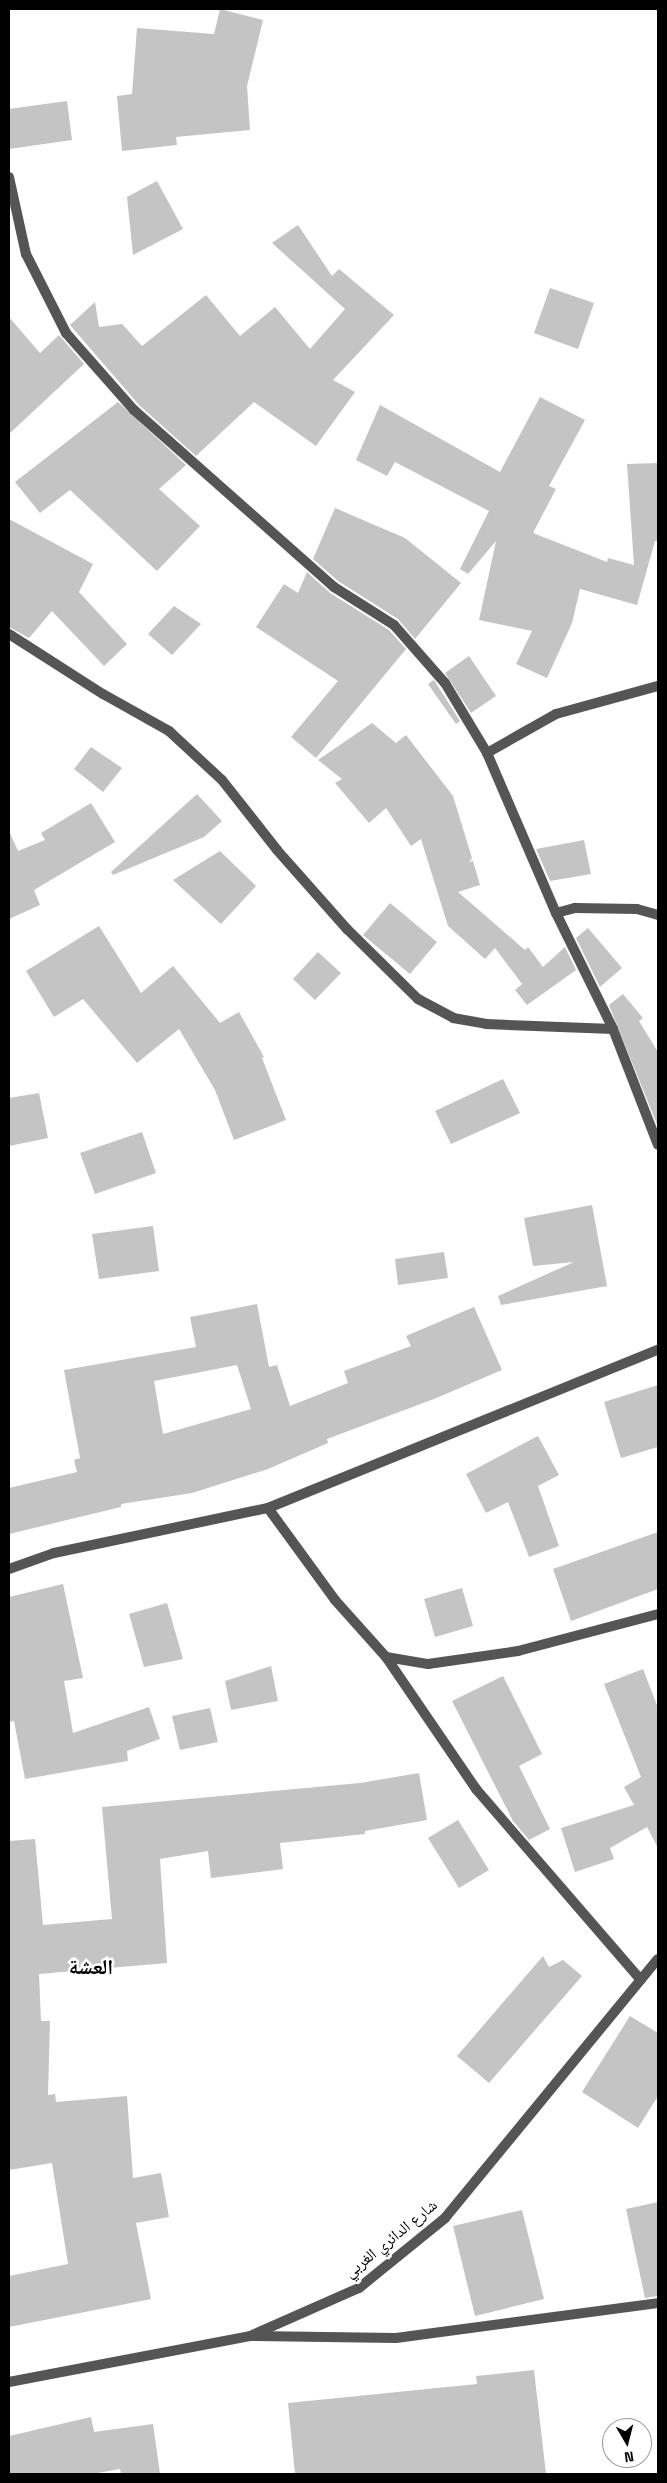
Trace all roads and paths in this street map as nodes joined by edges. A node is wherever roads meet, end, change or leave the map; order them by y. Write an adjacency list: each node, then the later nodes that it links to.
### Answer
1 (9, 176): 4 (street)
2 (9, 634): 7 (street)
3 (658, 686): 4 (street)
4 (487, 754): 5 (street)
5 (556, 913): 6 (street); 7 (street)
6 (658, 915)
7 (612, 1029): 8 (street)
8 (658, 1145)
9 (658, 1350): 10 (street)
10 (268, 1508): 11 (street); 13 (street)
11 (9, 1569)
12 (658, 1614): 13 (street)
13 (386, 1657): 15 (street)
14 (658, 1959): 15 (street, شارع الدائري الغربي)
15 (641, 1980): 17 (street, شارع الدائري الغربي)
16 (658, 2303): 17 (street)
17 (250, 2336): 18 (street, شارع الدائري الغربي)
18 (9, 2382)

